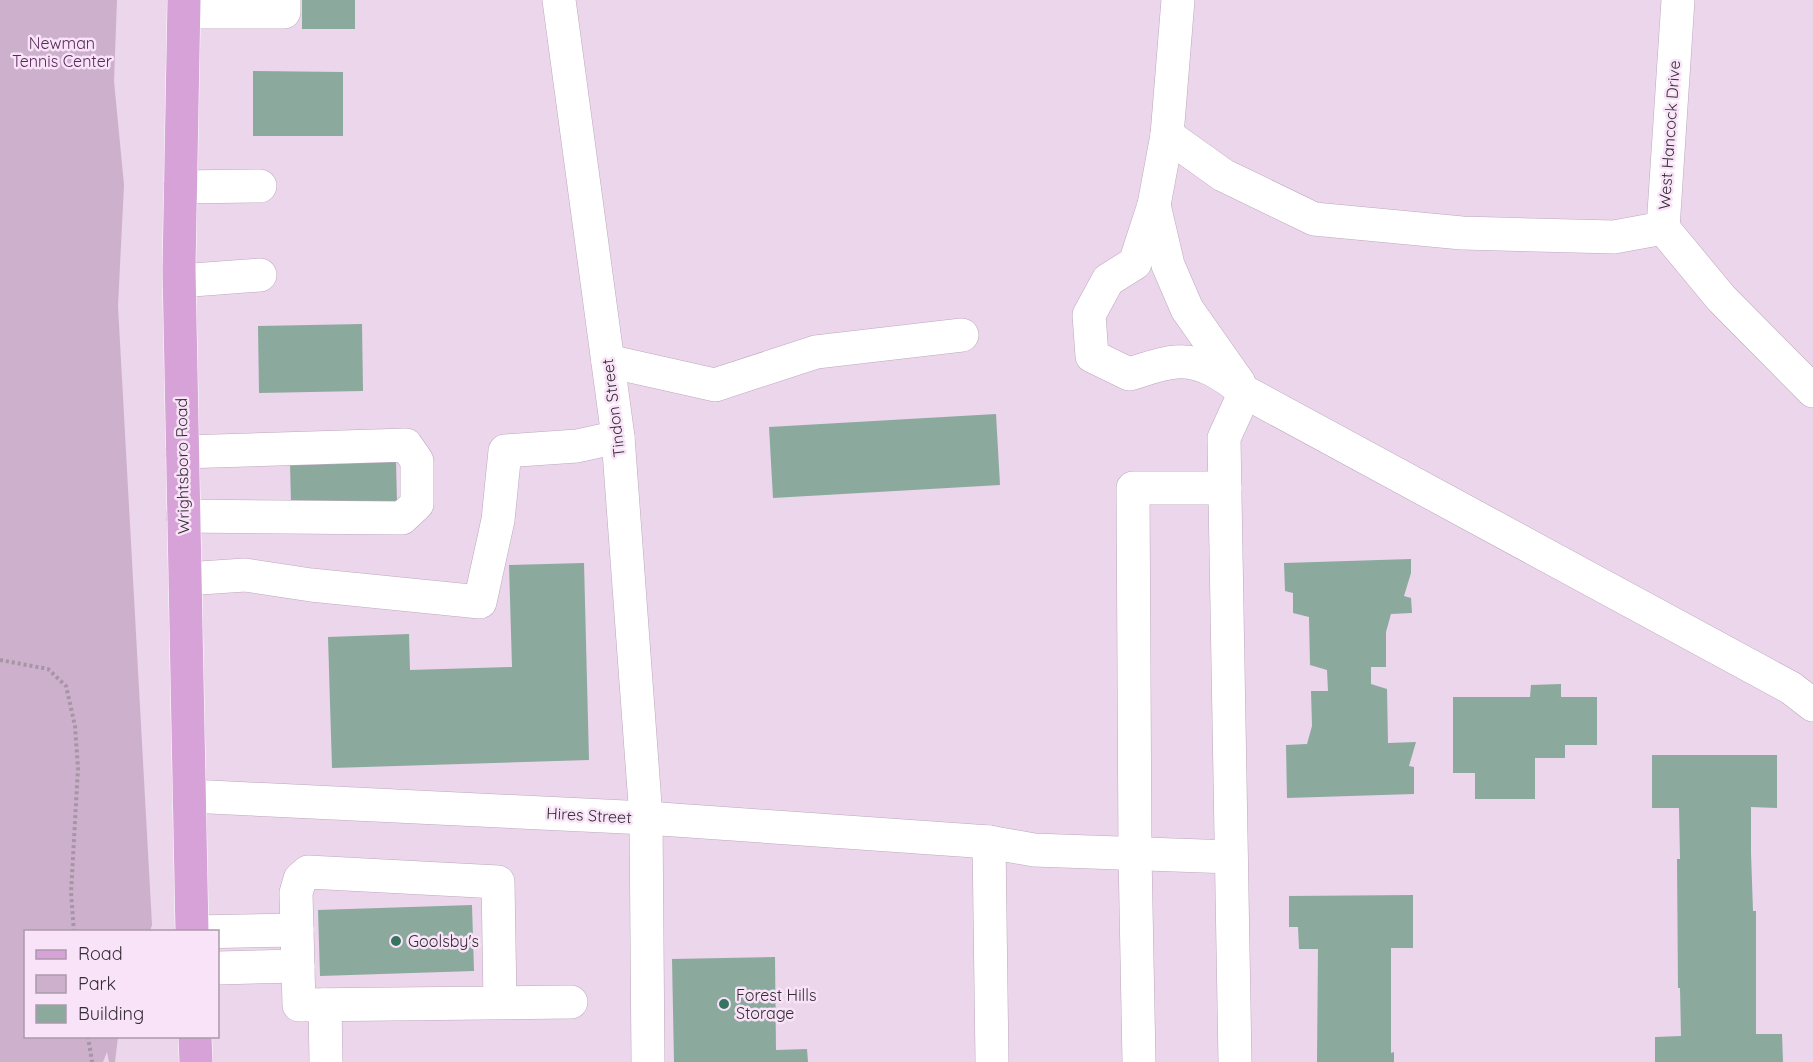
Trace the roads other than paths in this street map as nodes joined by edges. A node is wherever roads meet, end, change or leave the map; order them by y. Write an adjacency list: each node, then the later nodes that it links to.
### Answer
1 (284, 0): 6 (street)
2 (559, 0): 15 (street, Tindon Street)
3 (1178, 0): 7 (street)
4 (1678, 0): 11 (street, West Hancock Drive)
5 (184, 6): 6 (street); 9 (main road, Wrightsboro Road)
6 (245, 6)
7 (1167, 135): 10 (street); 11 (street)
8 (260, 186): 9 (street)
9 (180, 187): 13 (main road, Wrightsboro Road)
10 (1154, 205): 17 (street); 17 (street)
11 (1663, 228): 16 (street, West Hancock Drive)
12 (260, 275): 13 (street)
13 (179, 281): 19 (main road, Wrightsboro Road)
14 (962, 335): 15 (street)
15 (608, 361): 18 (street, Tindon Street)
16 (1813, 391)
17 (1245, 392): 20 (street); 23 (street)
18 (618, 437): 22 (street); 25 (street, Tindon Street)
19 (182, 452): 21 (main road, Wrightsboro Road); 21 (street)
20 (1225, 488): 27 (street); 28 (street)
21 (183, 516): 22 (main road, Wrightsboro Road)
22 (185, 579): 24 (main road, Wrightsboro Road)
23 (1813, 705)
24 (189, 796): 25 (street, Hires Street); 29 (main road, Wrightsboro Road)
25 (646, 818): 26 (street, Hires Street); 40 (street, Tindon Street)
26 (989, 842): 27 (street, Hires Street); 41 (street)
27 (1135, 854): 28 (street, Hires Street); 42 (street)
28 (1231, 857): 43 (street)
29 (193, 930)
30 (297, 930): 31 (street); 32 (street); 34 (street)
31 (219, 932)
32 (298, 966): 33 (street); 36 (street)
33 (219, 968)
34 (500, 1002): 35 (street); 36 (street)
35 (570, 1002)
36 (325, 1005): 39 (street)
37 (195, 1038): 38 (main road)
38 (196, 1062)
39 (326, 1062)
40 (648, 1062)
41 (992, 1062)
42 (1139, 1062)
43 (1235, 1062)

